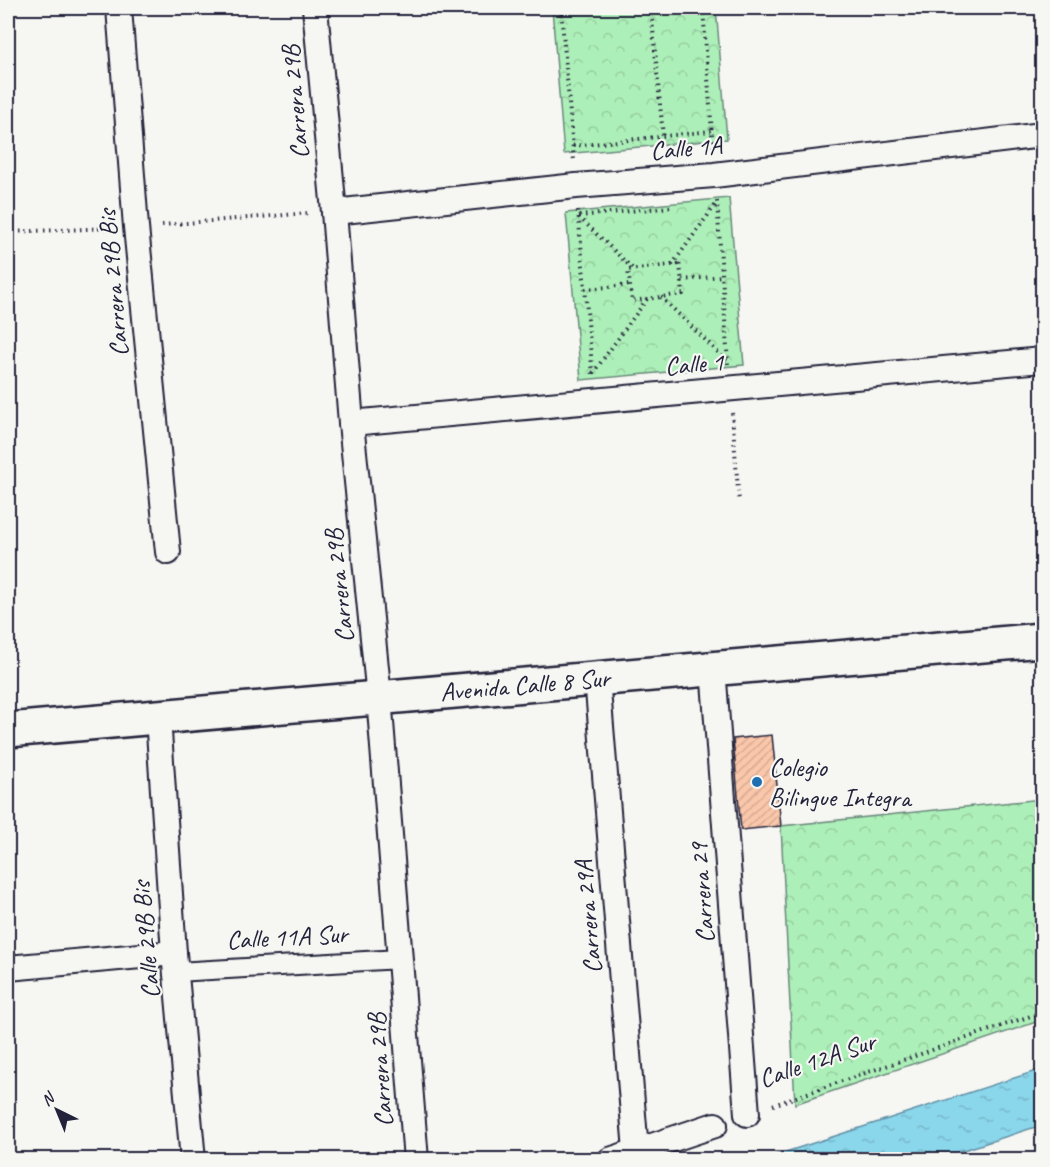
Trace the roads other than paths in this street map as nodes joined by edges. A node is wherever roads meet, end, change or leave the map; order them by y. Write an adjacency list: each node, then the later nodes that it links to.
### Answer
1 (119, 8): 7 (street, Carrera 29B Bis)
2 (315, 8): 4 (street, Carrera 29B)
3 (1042, 135): 4 (street, Calle 1A)
4 (334, 212): 6 (street, Carrera 29B)
5 (1042, 360): 6 (street, Calle 1)
6 (351, 423): 11 (street, Carrera 29B)
7 (168, 552)
8 (1042, 640): 9 (main road, Avenida Calle 8 Sur)
9 (713, 668): 10 (main road, Avenida Calle 8 Sur); 17 (street, Carrera 29)
10 (597, 678): 11 (main road, Avenida Calle 8 Sur); 19 (street, Carrera 29A)
11 (379, 697): 12 (main road, Avenida Calle 8 Sur); 14 (street, Carrera 29B)
12 (158, 717): 13 (main road, Avenida Calle 8 Sur); 15 (street, Calle 29B Bis)
13 (8, 730)
14 (400, 959): 15 (street, Calle 11A Sur); 21 (street, Carrera 29B)
15 (175, 963): 16 (street, Calle 11A Sur); 20 (street, Calle 29B Bis)
16 (8, 968)
17 (747, 1114)
18 (715, 1125): 19 (street)
19 (636, 1151): 22 (street)
20 (193, 1160)
21 (416, 1160)
22 (610, 1160)

